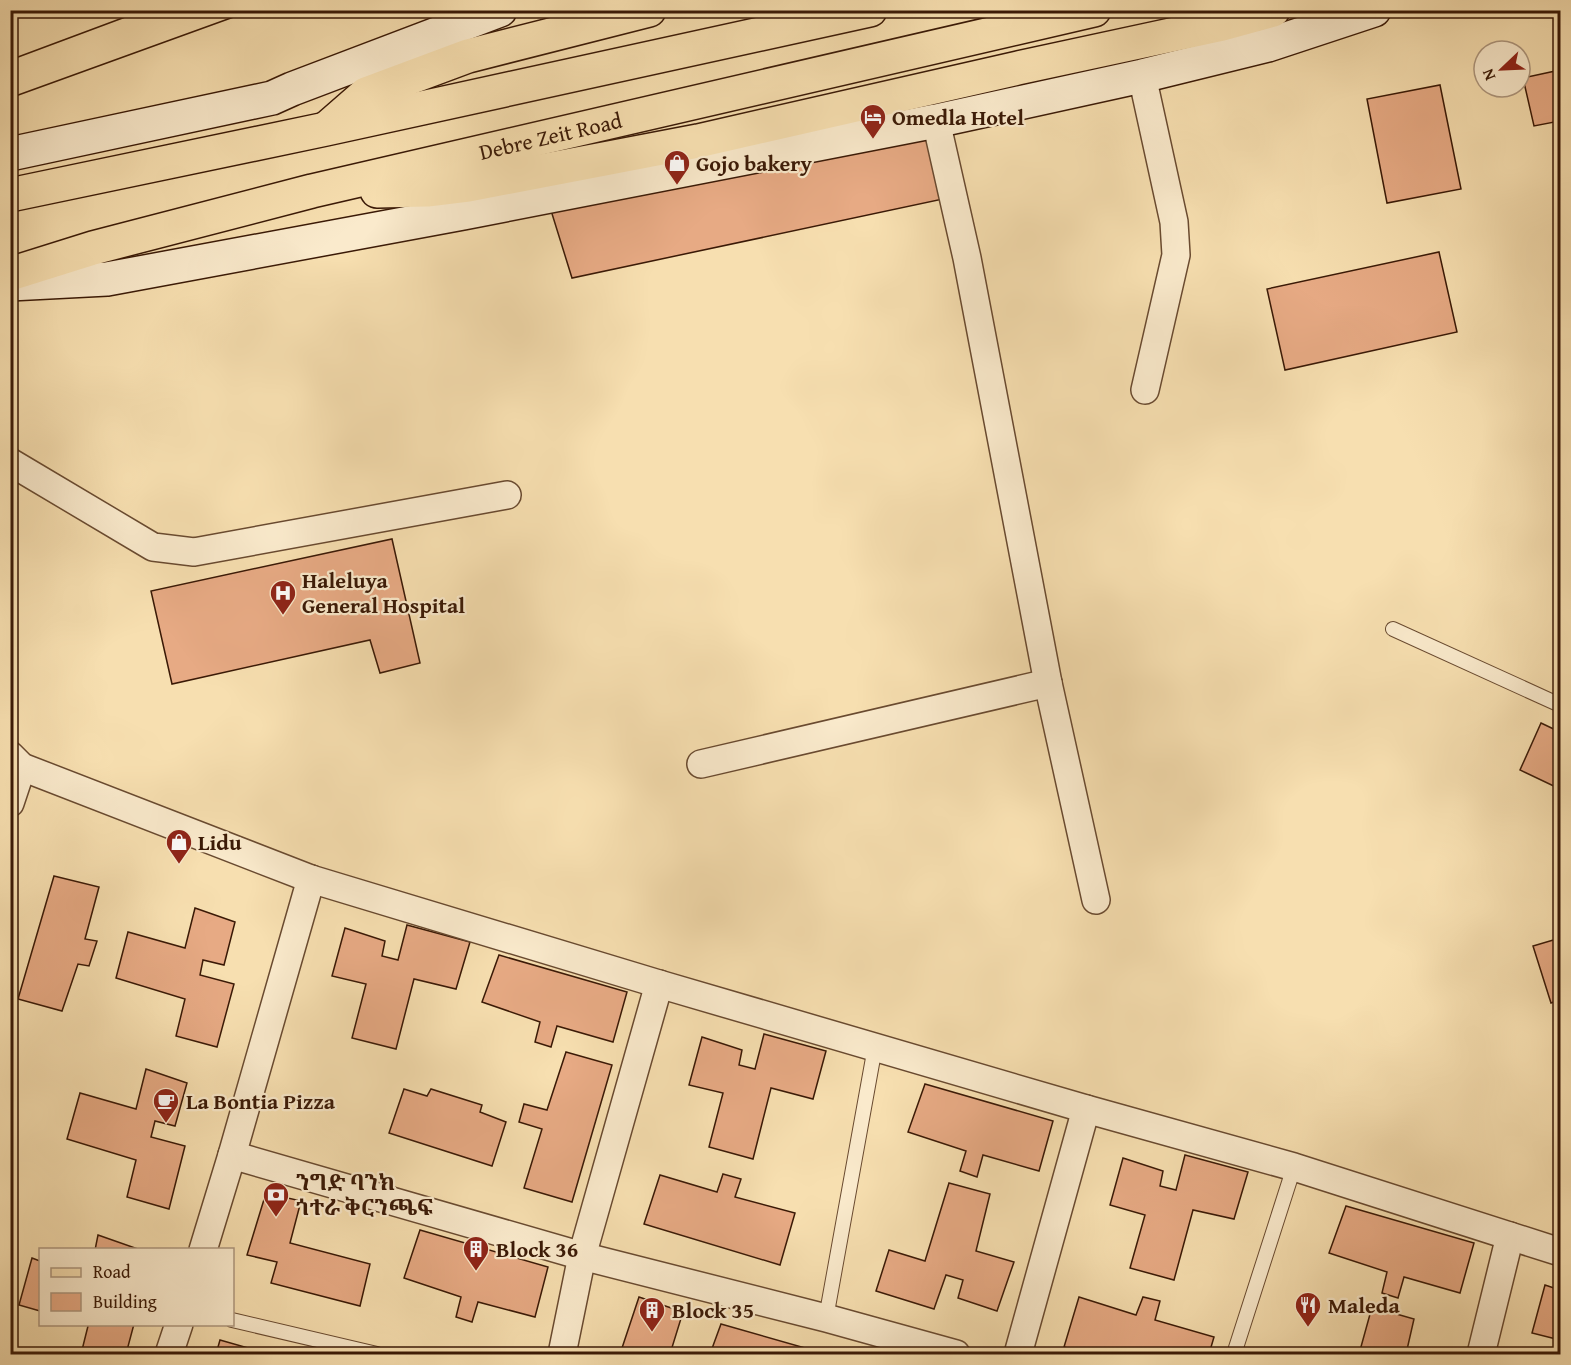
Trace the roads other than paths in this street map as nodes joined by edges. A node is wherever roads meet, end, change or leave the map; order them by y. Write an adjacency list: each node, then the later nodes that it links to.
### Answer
1 (500, 10): 10 (main road)
2 (649, 10): 9 (main road)
3 (870, 10): 9 (main road)
4 (1094, 10): 11 (main road, Debre Zeit Road)
5 (1273, 10): 11 (main road)
6 (1374, 10): 7 (main road)
7 (1142, 76): 8 (main road); 15 (street)
8 (936, 121): 14 (main road); 19 (street)
9 (326, 129): 12 (main road)
10 (10, 154)
11 (312, 191): 13 (main road, Debre Zeit Road)
12 (10, 195)
13 (10, 274)
14 (10, 284)
15 (1145, 390)
16 (10, 462): 17 (street)
17 (507, 495)
18 (1393, 629): 20 (lane)
19 (1048, 683): 22 (street); 25 (street)
20 (1560, 705)
21 (16, 761): 23 (street); 24 (street)
22 (701, 764)
23 (10, 803)
24 (311, 879): 26 (street); 29 (street)
25 (1095, 900)
26 (659, 984): 27 (street); 34 (street)
27 (875, 1047): 28 (street); 35 (lane)
28 (1086, 1109): 30 (street); 42 (street)
29 (232, 1155): 32 (street); 34 (street)
30 (1294, 1167): 31 (street); 43 (lane)
31 (1510, 1236): 33 (street); 44 (street)
32 (204, 1248)
33 (1560, 1252)
34 (582, 1256): 35 (street); 40 (street)
35 (826, 1318): 41 (street)
36 (234, 1320): 39 (lane)
37 (178, 1326): 38 (street)
38 (169, 1354)
39 (377, 1354)
40 (562, 1354)
41 (956, 1354)
42 (1018, 1354)
43 (1234, 1354)
44 (1481, 1354)

